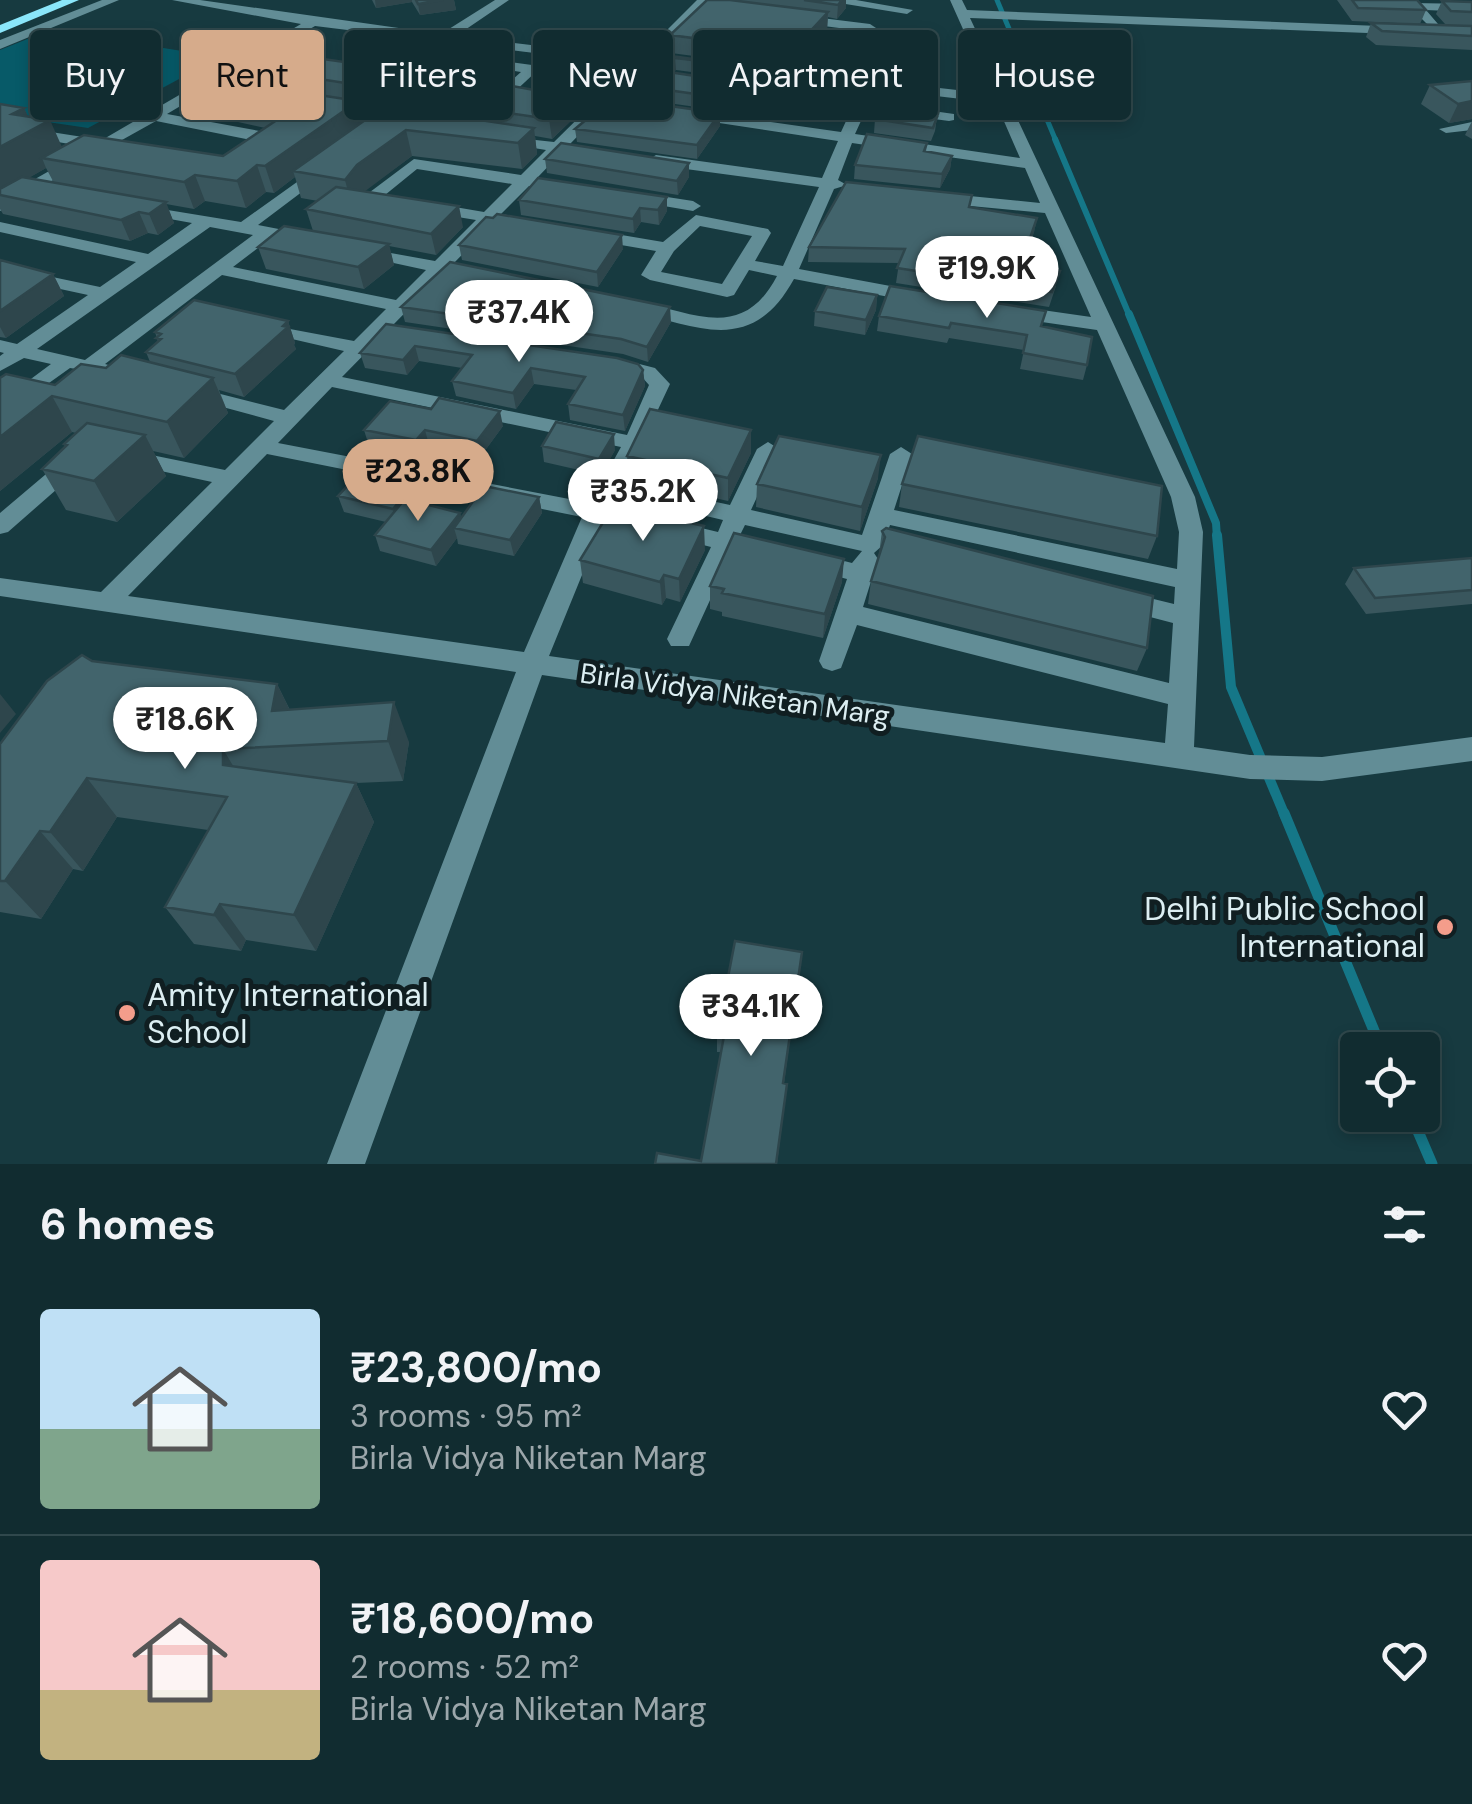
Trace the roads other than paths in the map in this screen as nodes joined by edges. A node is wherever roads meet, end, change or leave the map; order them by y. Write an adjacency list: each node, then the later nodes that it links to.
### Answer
1 (48, 0): 15 (main road)
2 (73, 0): 18 (main road)
3 (112, 0): 26 (street)
4 (178, 0): 12 (street)
5 (503, 0): 21 (street)
6 (827, 0): 13 (street)
7 (285, 2): 12 (street)
8 (1435, 4): 10 (street); 23 (street)
9 (960, 7): 22 (street); 23 (street)
10 (1472, 8)
11 (704, 9): 25 (street)
12 (238, 10): 16 (street)
13 (907, 10)
14 (774, 16): 17 (street)
15 (0, 18)
16 (312, 22): 19 (street); 20 (street)
17 (870, 28)
18 (0, 29)
19 (299, 30)
20 (377, 30)
21 (455, 30)
22 (970, 30)
23 (1440, 32): 24 (street)
24 (1472, 34)
25 (673, 39)
26 (0, 46)
27 (513, 66): 28 (street)
28 (513, 85)
29 (676, 113): 41 (street)
30 (938, 116): 31 (street)
31 (949, 117)
32 (161, 118): 44 (street)
33 (145, 120): 43 (street)
34 (583, 120): 42 (street)
35 (853, 120): 41 (street)
36 (1011, 120): 49 (street)
37 (1472, 126): 39 (street)
38 (0, 128): 43 (street)
39 (1446, 128)
40 (480, 136): 42 (street)
41 (844, 139): 49 (street); 51 (street)
42 (556, 147): 45 (street); 50 (street)
43 (99, 148): 46 (street); 53 (street)
44 (266, 150)
45 (614, 155)
46 (128, 157)
47 (338, 157): 66 (street)
48 (634, 157): 51 (street)
49 (1031, 164): 61 (street)
50 (524, 180): 54 (street); 62 (street); 62 (street)
51 (826, 183): 52 (street); 75 (street)
52 (862, 188)
53 (29, 189): 56 (street); 59 (street)
54 (580, 189)
55 (618, 194): 60 (street)
56 (65, 195)
57 (916, 195): 61 (street)
58 (118, 205): 63 (street)
59 (0, 206)
60 (693, 206)
61 (1051, 208): 83 (street)
62 (487, 217): 64 (street); 72 (street)
63 (208, 220): 66 (street); 70 (street)
64 (541, 226)
65 (0, 227): 70 (street)
66 (245, 227): 67 (street)
67 (269, 231): 72 (street); 73 (street)
68 (577, 232): 69 (street)
69 (667, 248): 71 (street); 71 (street)
70 (151, 260): 77 (street)
71 (744, 264): 75 (street)
72 (438, 267): 76 (street); 80 (street)
73 (219, 269): 80 (street); 89 (street)
74 (0, 271): 77 (street)
75 (789, 272): 78 (street); 79 (street)
76 (496, 278)
77 (104, 294): 85 (street)
78 (611, 302)
79 (945, 302)
80 (399, 306): 84 (street)
81 (997, 309): 83 (street)
82 (246, 322): 84 (street)
83 (1104, 325): 108 (street)
84 (358, 348): 91 (street)
85 (11, 349): 87 (street); 88 (street)
86 (584, 358): 95 (street)
87 (66, 361): 89 (street); 93 (street)
88 (0, 365)
89 (90, 366): 90 (street)
90 (126, 376)
91 (327, 380): 94 (street); 95 (street)
92 (162, 385): 94 (street)
93 (0, 412)
94 (288, 418): 96 (street)
95 (634, 442): 100 (street)
96 (260, 446): 99 (street); 101 (street)
97 (768, 448): 102 (street)
98 (901, 454): 104 (street)
99 (230, 478): 103 (street); 111 (street)
100 (610, 486): 101 (street); 102 (street)
101 (596, 512): 105 (street); 116 (street)
102 (736, 515): 104 (street); 105 (street)
103 (0, 526)
104 (875, 532): 106 (street); 107 (street); 108 (street)
105 (724, 541): 107 (street); 114 (street)
106 (929, 551)
107 (861, 574): 112 (street)
108 (1189, 581): 113 (street)
109 (0, 587): 111 (street, Birla Vidya Niketan Marg)
110 (1095, 594): 113 (street)
111 (107, 602): 116 (street, Birla Vidya Niketan Marg)
112 (848, 612): 115 (street); 117 (street)
113 (1187, 618): 117 (street)
114 (680, 639)
115 (832, 660)
116 (532, 665): 119 (street, Birla Vidya Niketan Marg); 120 (street)
117 (1183, 697): 119 (street)
118 (1472, 749): 119 (street, Birla Vidya Niketan Marg)
119 (1180, 756)
120 (346, 1164)

